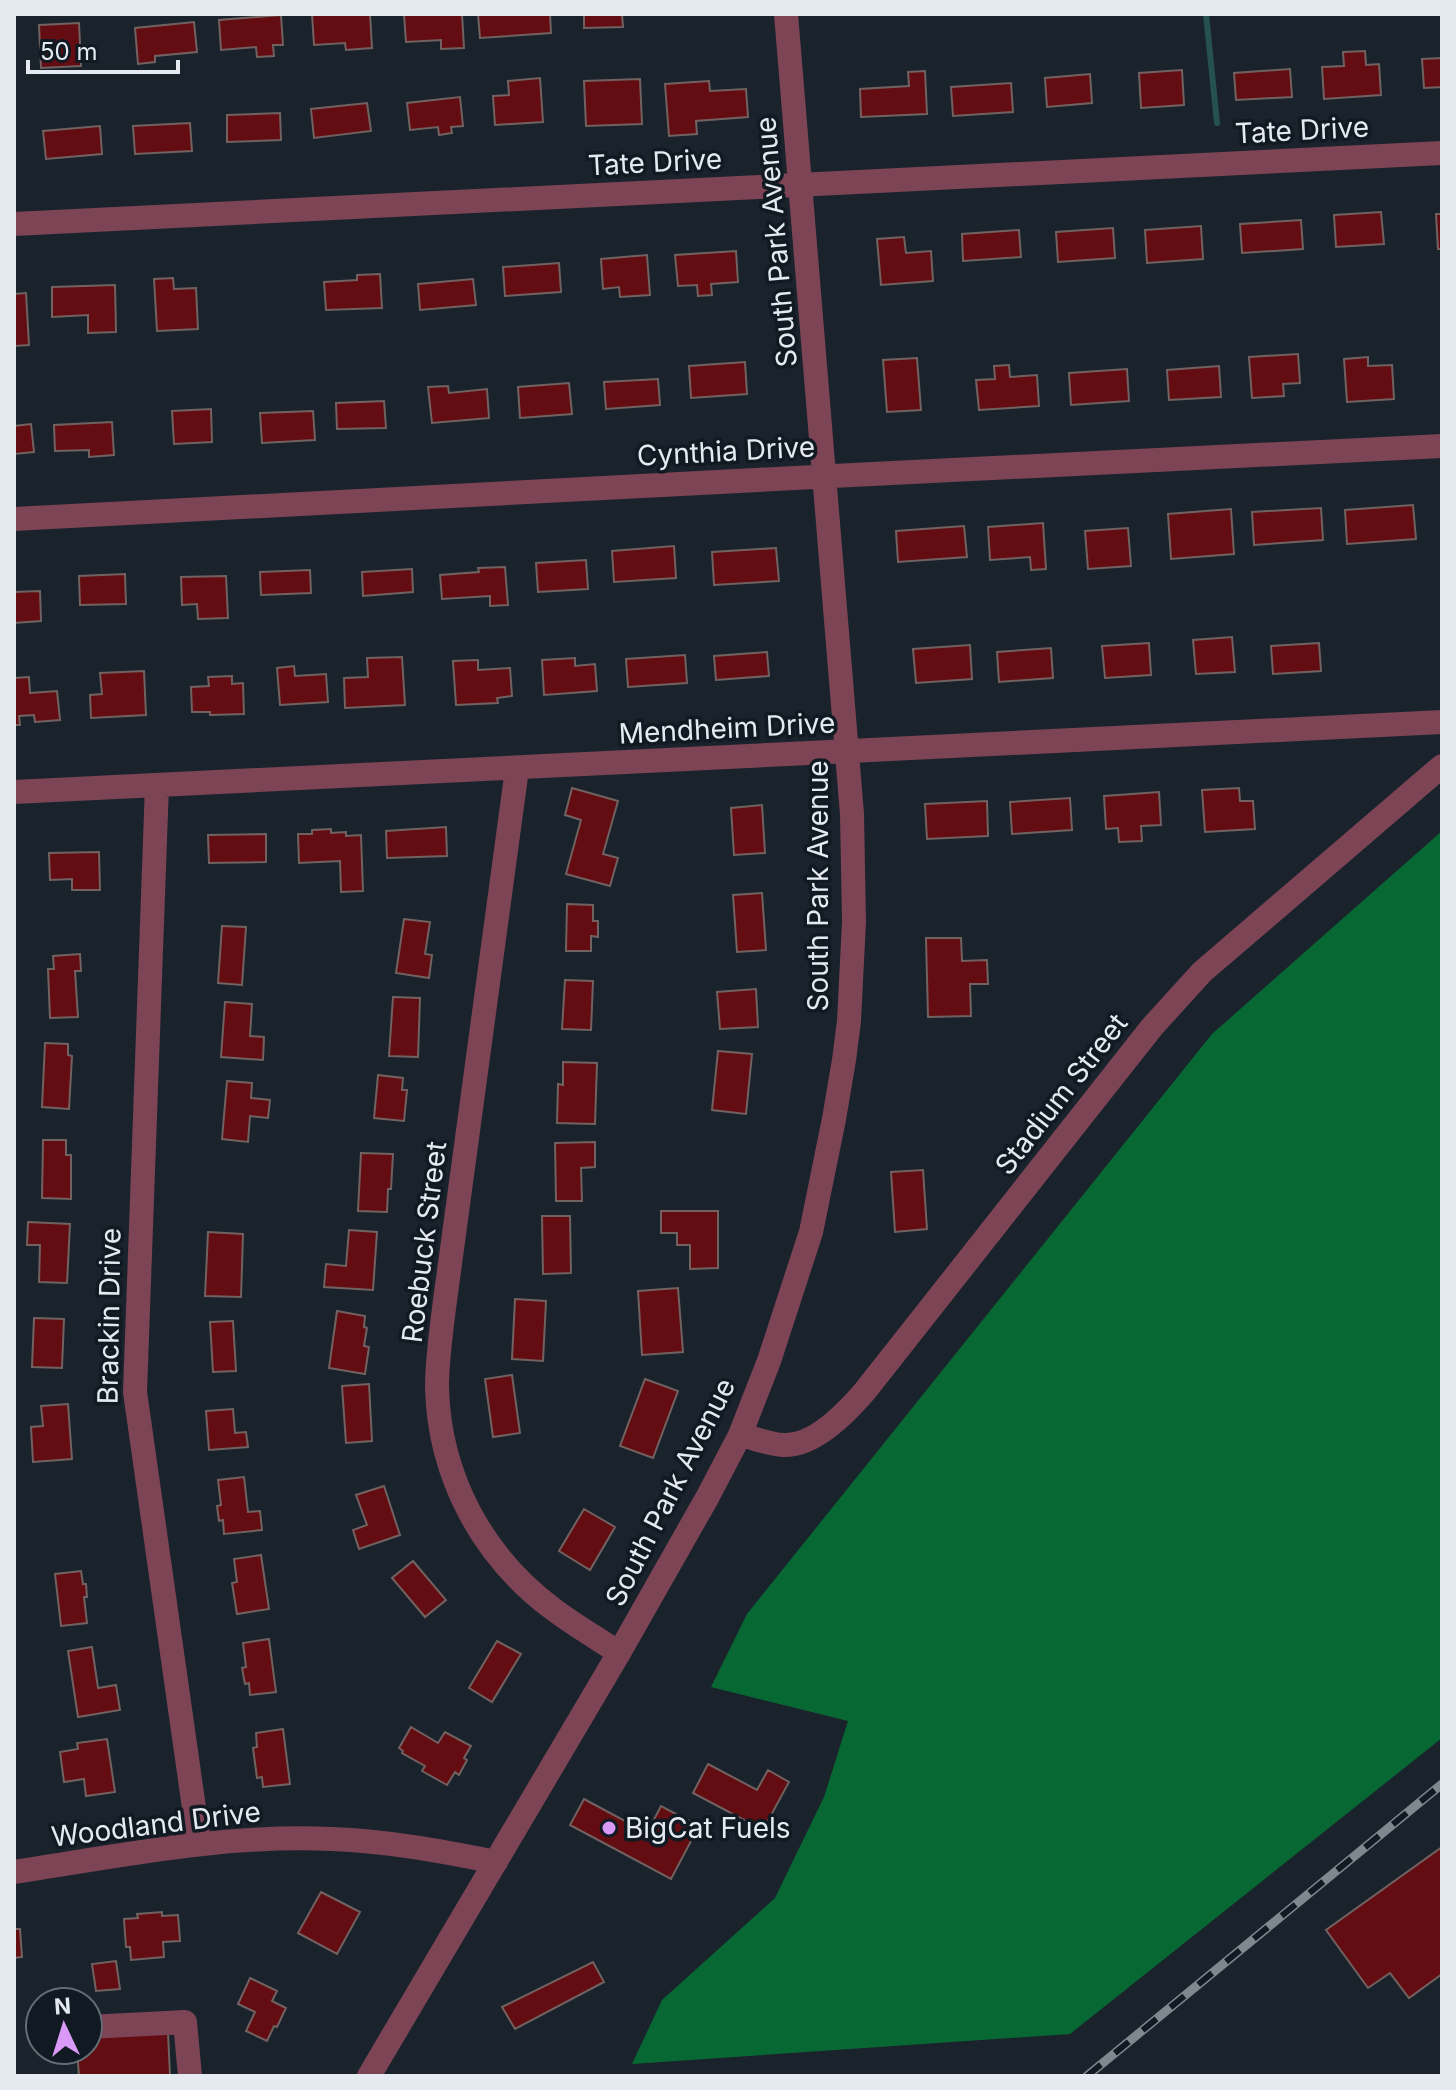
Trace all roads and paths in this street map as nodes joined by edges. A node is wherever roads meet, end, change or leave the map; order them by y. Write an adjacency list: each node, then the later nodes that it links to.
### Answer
1 (786, 14): 3 (street, South Park Avenue)
2 (1442, 153): 3 (street, Tate Drive)
3 (801, 185): 4 (street, Tate Drive); 6 (street, South Park Avenue)
4 (14, 224)
5 (1442, 446): 6 (street, Cynthia Drive)
6 (825, 476): 7 (street, Cynthia Drive); 9 (street, South Park Avenue)
7 (14, 519)
8 (1442, 722): 9 (street, Mendheim Drive)
9 (848, 752): 11 (street, Mendheim Drive); 14 (street, South Park Avenue)
10 (1442, 766): 14 (street, Stadium Street)
11 (517, 769): 12 (street, Mendheim Drive); 15 (street, Roebuck Street)
12 (157, 785): 13 (street, Mendheim Drive); 16 (street, Brackin Drive)
13 (14, 792)
14 (740, 1435): 15 (street, South Park Avenue)
15 (619, 1653): 17 (street, South Park Avenue)
16 (199, 1843): 17 (street, Woodland Drive); 18 (street, Woodland Drive)
17 (496, 1862): 21 (street, South Park Avenue)
18 (14, 1872)
19 (104, 2026): 20 (street)
20 (190, 2076)
21 (369, 2076)

